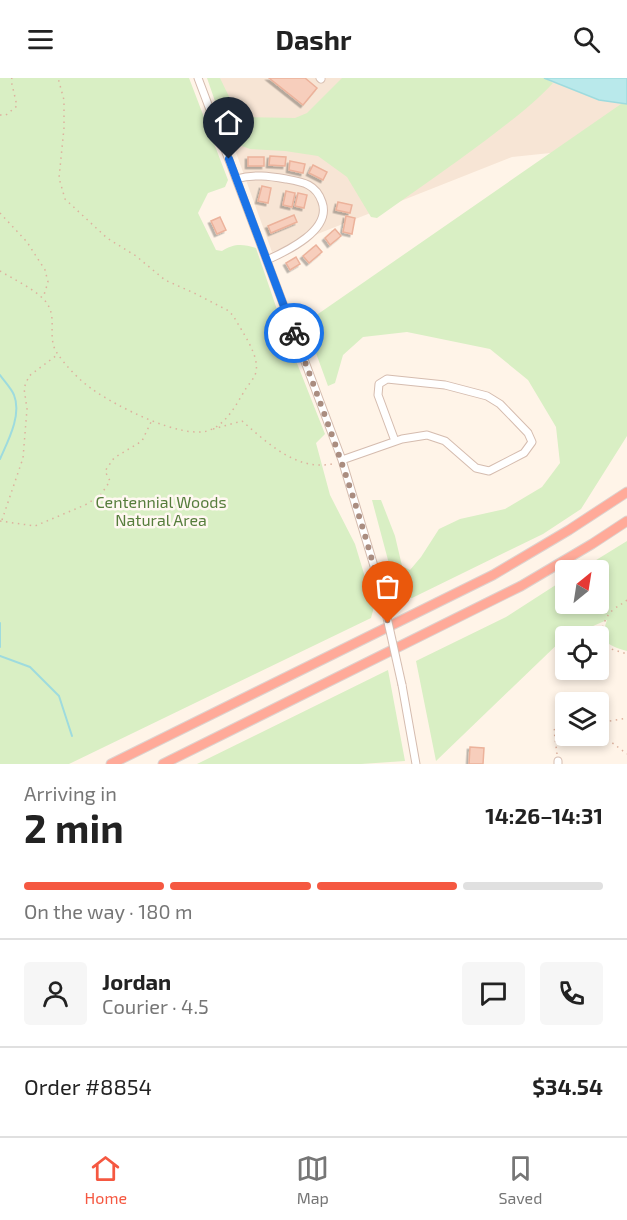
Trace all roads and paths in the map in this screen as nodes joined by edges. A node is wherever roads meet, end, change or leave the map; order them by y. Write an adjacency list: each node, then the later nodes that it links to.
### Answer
1 (12, 78): 4 (path)
2 (58, 78): 12 (path)
3 (198, 78): 5 (street)
4 (0, 116)
5 (236, 179): 7 (street); 7 (street)
6 (0, 213): 9 (path)
7 (267, 260): 14 (street)
8 (0, 272): 9 (path)
9 (43, 299): 10 (path)
10 (58, 354): 11 (path); 16 (path)
11 (152, 420): 12 (path); 16 (path)
12 (211, 430): 14 (path)
13 (395, 441): 13 (street); 14 (street)
14 (342, 460): 28 (street, bridge)
15 (627, 492): 26 (highway)
16 (1, 521)
17 (627, 521): 27 (highway)
18 (627, 600): 19 (path)
19 (627, 654)
20 (627, 718): 21 (path)
21 (609, 721)
22 (609, 740): 24 (path)
23 (556, 746): 25 (path)
24 (627, 753)
25 (558, 762)
26 (111, 764)
27 (163, 764)
28 (416, 764)

